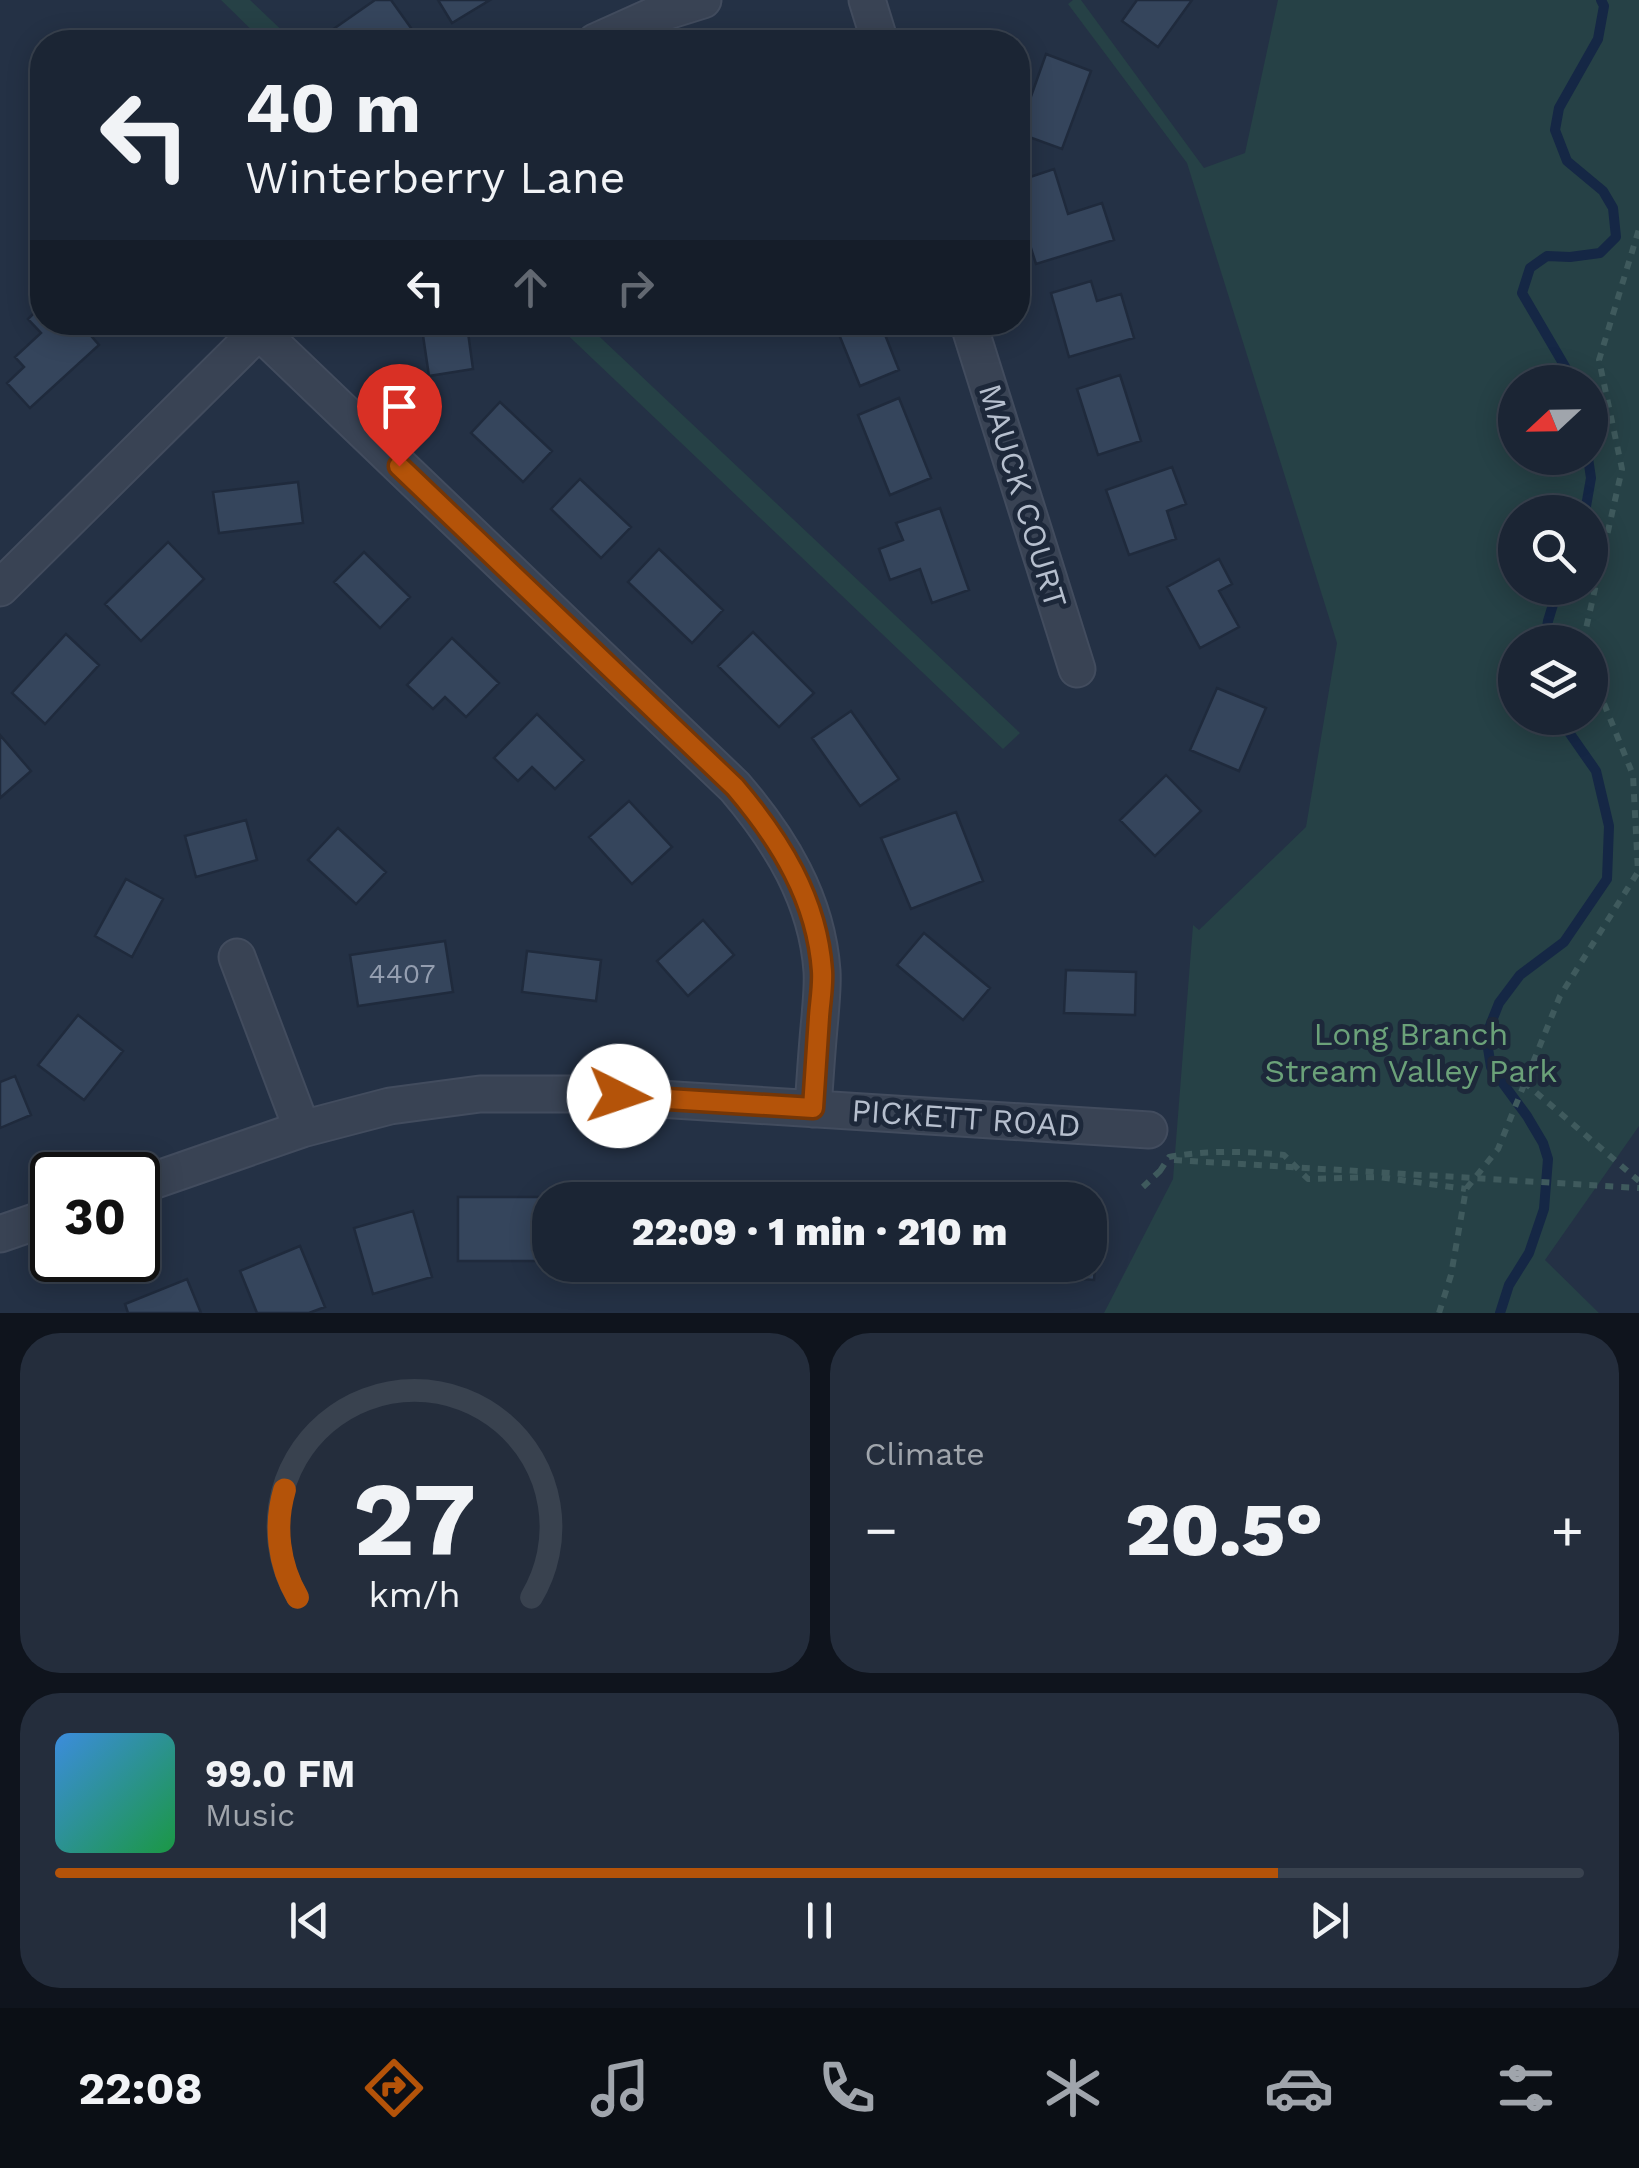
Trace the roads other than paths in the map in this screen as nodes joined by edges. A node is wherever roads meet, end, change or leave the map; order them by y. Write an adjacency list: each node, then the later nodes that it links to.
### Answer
1 (703, 0): 3 (street)
2 (867, 0): 4 (street)
3 (621, 30)
4 (876, 30)
5 (256, 335): 8 (street)
6 (272, 335): 11 (street)
7 (972, 335): 9 (street, MAUCK COURT)
8 (0, 588)
9 (1077, 669)
10 (237, 958): 12 (street)
11 (813, 1108): 12 (street, PICKETT ROAD); 13 (street, PICKETT ROAD)
12 (302, 1129): 14 (street, PICKETT ROAD)
13 (1149, 1130)
14 (160, 1178)
15 (30, 1224): 16 (street)
16 (0, 1234)

